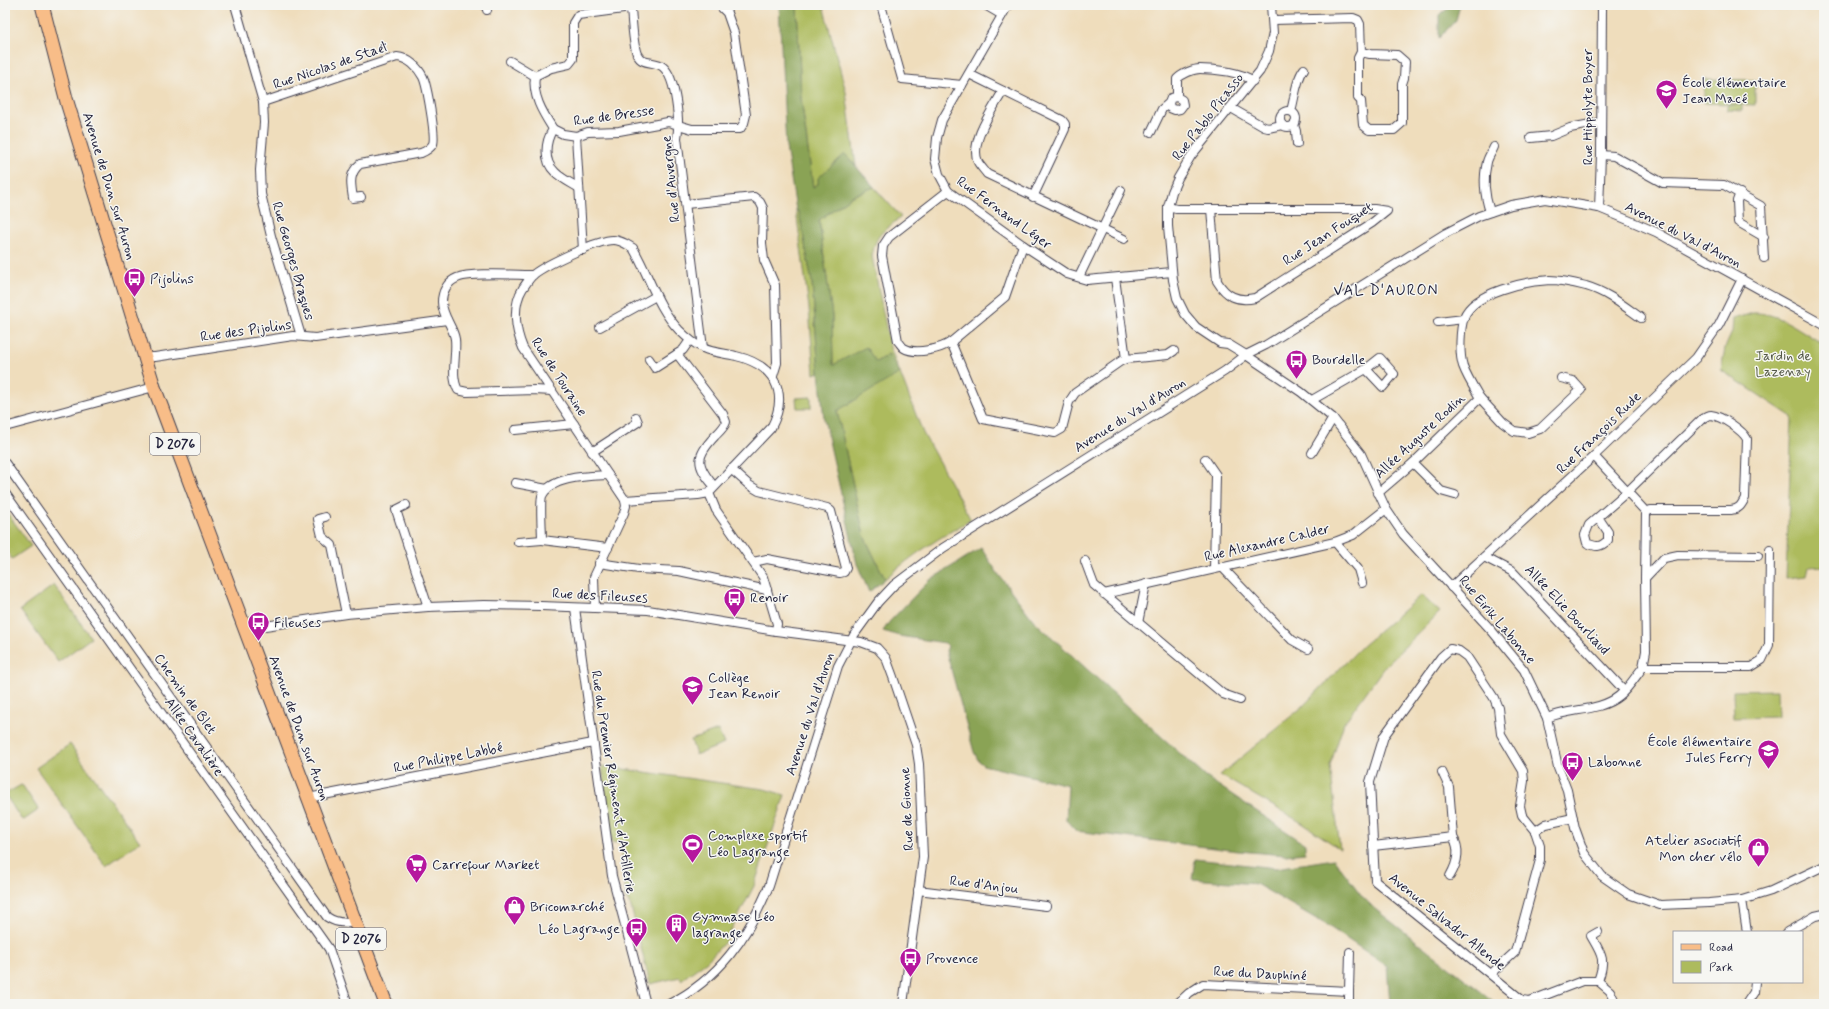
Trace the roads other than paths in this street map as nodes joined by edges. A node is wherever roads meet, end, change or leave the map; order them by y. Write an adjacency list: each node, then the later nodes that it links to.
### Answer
1 (42, 5): 72 (main road, Avenue de Dun sur Auron / D 2076)
2 (235, 5): 21 (street, Rue Georges Braques)
3 (719, 5): 28 (street, Rue d'Auvergne)
4 (881, 5): 18 (street)
5 (985, 5): 10 (street)
6 (1008, 5): 10 (street, Rue Fernand Léger)
7 (1271, 5): 11 (street, Rue Pablo Picasso)
8 (1602, 5): 25 (street, Rue Hippolyte Boyer)
9 (634, 7): 16 (street); 28 (street)
10 (1002, 15): 15 (street, Rue Fernand Léger)
11 (1273, 20): 12 (street); 17 (street, Rue Pablo Picasso)
12 (1361, 52): 12 (street)
13 (510, 61): 16 (street)
14 (1304, 69): 24 (street)
15 (969, 74): 18 (street, Rue Fernand Léger); 19 (street)
16 (535, 76): 29 (street)
17 (1253, 81): 20 (street); 23 (street, Rue Pablo Picasso)
18 (962, 85): 38 (street, Rue Fernand Léger)
19 (1003, 92): 40 (street); 40 (street)
20 (1177, 96): 22 (street); 22 (street)
21 (263, 102): 41 (street, Rue Nicolas de Staël); 65 (street, Rue Georges Braques)
22 (1169, 103): 30 (street)
23 (1231, 108): 26 (street); 43 (street, Rue Pablo Picasso)
24 (1292, 111): 26 (street); 27 (street)
25 (1601, 122): 32 (street); 35 (street, Rue Hippolyte Boyer)
26 (1282, 124): 27 (street)
27 (1294, 125): 33 (street)
28 (679, 126): 31 (street, Rue de Bresse); 42 (street, Rue d'Auvergne)
29 (553, 129): 31 (street, Rue de Bresse); 36 (street)
30 (1151, 132)
31 (576, 136): 36 (street)
32 (1531, 138)
33 (1297, 144)
34 (1494, 147): 46 (street)
35 (1601, 155): 39 (street); 44 (street, Rue Hippolyte Boyer)
36 (579, 188): 51 (street)
37 (1121, 190): 47 (street)
38 (948, 191): 50 (street, Rue Fernand Léger); 67 (street)
39 (1740, 193): 48 (street); 48 (street)
40 (1033, 196): 47 (street)
41 (360, 197)
42 (686, 204): 68 (street, Rue d'Auvergne); 76 (street)
43 (1168, 207): 45 (street, Rue Jean Fouquet); 53 (street, Rue Pablo Picasso)
44 (1599, 208): 46 (street, Avenue du Val d'Auron); 57 (street, Avenue du Val d'Auron)
45 (1211, 209): 45 (street, Rue Jean Fouquet)
46 (1490, 212): 71 (street, Avenue du Val d'Auron)
47 (1103, 230): 49 (street); 55 (street)
48 (1764, 237): 52 (street)
49 (1124, 239)
50 (1023, 245): 55 (street, Rue Fernand Léger); 67 (street)
51 (583, 250): 54 (street, Rue de Touraine); 58 (street, Rue de Touraine)
52 (1764, 258)
53 (1172, 272): 56 (street, Rue Fernand Léger); 71 (street, Rue Pablo Picasso)
54 (533, 274): 61 (street); 79 (street, Rue de Touraine)
55 (1079, 277): 56 (street, Rue Fernand Léger)
56 (1115, 278): 74 (street)
57 (1742, 279): 63 (street, Avenue du Val d'Auron); 89 (street, Rue François Rude)
58 (656, 296): 64 (street); 66 (street, Rue de Touraine)
59 (1641, 318): 60 (street)
60 (1464, 319): 62 (street); 80 (street, Allée Auguste Rodin)
61 (447, 320): 65 (street, Rue des Pijolins); 79 (street)
62 (1438, 322)
63 (1824, 325)
64 (600, 327)
65 (301, 336): 72 (street, Rue des Pijolins)
66 (690, 340): 68 (street, Rue de Touraine); 70 (street)
67 (951, 342): 74 (street)
68 (703, 348): 76 (street, Rue de Touraine)
69 (1174, 351): 74 (street)
70 (677, 354): 73 (street); 97 (street)
71 (1246, 355): 81 (street, Rue Eirik Labonne); 132 (street, Avenue du Val d'Auron)
72 (144, 357): 78 (main road, Avenue de Dun sur Auron / D 2076)
73 (649, 359)
74 (1126, 359)
75 (1366, 369): 81 (street)
76 (773, 376): 93 (street)
77 (1561, 378): 80 (street, Allée Auguste Rodin)
78 (154, 387): 85 (street); 130 (main road, Avenue de Dun sur Auron / D 2076)
79 (552, 391): 84 (street, Rue de Touraine)
80 (1480, 398): 92 (street, Allée Auguste Rodin)
81 (1312, 400): 83 (street, Rue Eirik Labonne)
82 (636, 417): 87 (street)
83 (1333, 418): 88 (street); 100 (street, Rue Eirik Labonne)
84 (574, 424): 86 (street); 87 (street, Rue de Touraine)
85 (5, 426)
86 (515, 430)
87 (592, 452): 94 (street, Rue de Touraine)
88 (1312, 453)
89 (1594, 456): 98 (street); 114 (street, Rue François Rude)
90 (1205, 459): 118 (street)
91 (5, 463): 151 (street, Chemin de Blet)
92 (1413, 463): 100 (street, Allée Auguste Rodin); 101 (street)
93 (731, 469): 97 (street); 116 (street)
94 (608, 475): 96 (street); 102 (street, Rue de Touraine)
95 (515, 483): 96 (street)
96 (547, 489): 108 (street)
97 (712, 489): 102 (street); 116 (street)
98 (1627, 492): 105 (street); 105 (street); 107 (street)
99 (5, 493): 160 (street, Allée Cavalière)
100 (1378, 493): 104 (street, Rue Eirik Labonne)
101 (1455, 495)
102 (625, 500): 111 (street)
103 (406, 505): 125 (street)
104 (1386, 509): 110 (street, Rue Alexandre Calder); 122 (street, Rue Eirik Labonne)
105 (1646, 512): 119 (street)
106 (325, 517): 128 (street)
107 (1598, 517)
108 (542, 540): 109 (street); 111 (street)
109 (518, 542)
110 (1335, 542): 118 (street, Rue Alexandre Calder); 120 (street)
111 (608, 548): 117 (street)
112 (1770, 550): 134 (street)
113 (1758, 556): 119 (street)
114 (1484, 557): 122 (street, Rue François Rude); 135 (street, Allée Elie Bourliaud)
115 (1085, 561): 124 (street)
116 (753, 562): 123 (street)
117 (599, 563): 123 (street); 127 (street)
118 (1218, 568): 121 (street, Rue Alexandre Calder); 133 (street)
119 (1645, 578): 134 (street)
120 (1362, 583)
121 (1146, 584): 124 (street, Rue Alexandre Calder); 129 (street)
122 (1451, 587): 137 (street, Rue Eirik Labonne)
123 (767, 590): 131 (street)
124 (1104, 594): 129 (street)
125 (428, 607): 126 (street, Rue des Fileuses); 128 (street, Rue des Fileuses)
126 (575, 608): 127 (street, Rue des Fileuses); 138 (street, Rue du Premier Régiment d'Artillerie)
127 (595, 608): 131 (street, Rue des Fileuses)
128 (346, 614): 130 (street, Rue des Fileuses)
129 (1138, 623): 136 (street)
130 (245, 629): 140 (main road, Avenue de Dun sur Auron / D 2076)
131 (776, 631): 132 (street, Rue des Fileuses)
132 (851, 641): 147 (street, Rue de Gionne); 163 (street, Avenue du Val d'Auron)
133 (1308, 649)
134 (1643, 667): 135 (street)
135 (1624, 690): 137 (street)
136 (1240, 700)
137 (1547, 718): 141 (street, Rue Eirik Labonne)
138 (593, 743): 140 (street, Rue Philippe Labbé); 162 (street, Rue du Premier Régiment d'Artillerie)
139 (1442, 772): 143 (street)
140 (308, 798): 151 (main road, Avenue de Dun sur Auron / D 2076)
141 (1573, 818): 142 (street); 148 (street, Rue Eirik Labonne)
142 (1535, 831): 144 (street, Avenue Salvador Allende); 156 (street)
143 (1452, 837): 144 (street); 146 (street)
144 (1373, 846): 156 (street, Avenue Salvador Allende)
145 (1824, 866): 148 (street, Rue Eirik Labonne)
146 (1450, 876)
147 (918, 890): 149 (street, Rue d'Anjou); 164 (street, Rue de Gionne)
148 (1742, 900): 152 (street)
149 (1046, 906)
150 (1824, 914): 153 (street)
151 (354, 921): 161 (main road, Avenue de Dun sur Auron / D 2076)
152 (1747, 931)
153 (1789, 931)
154 (1598, 932): 157 (street)
155 (1350, 952): 159 (street)
156 (1491, 974): 157 (street, Avenue Salvador Allende)
157 (1598, 981): 167 (street)
158 (1755, 983): 168 (street)
159 (1349, 991): 165 (street, Rue du Dauphiné); 166 (street)
160 (348, 1004)
161 (386, 1004)
162 (646, 1004)
163 (669, 1004)
164 (902, 1004)
165 (1177, 1004)
166 (1349, 1004)
167 (1616, 1004)
168 (1746, 1004)

